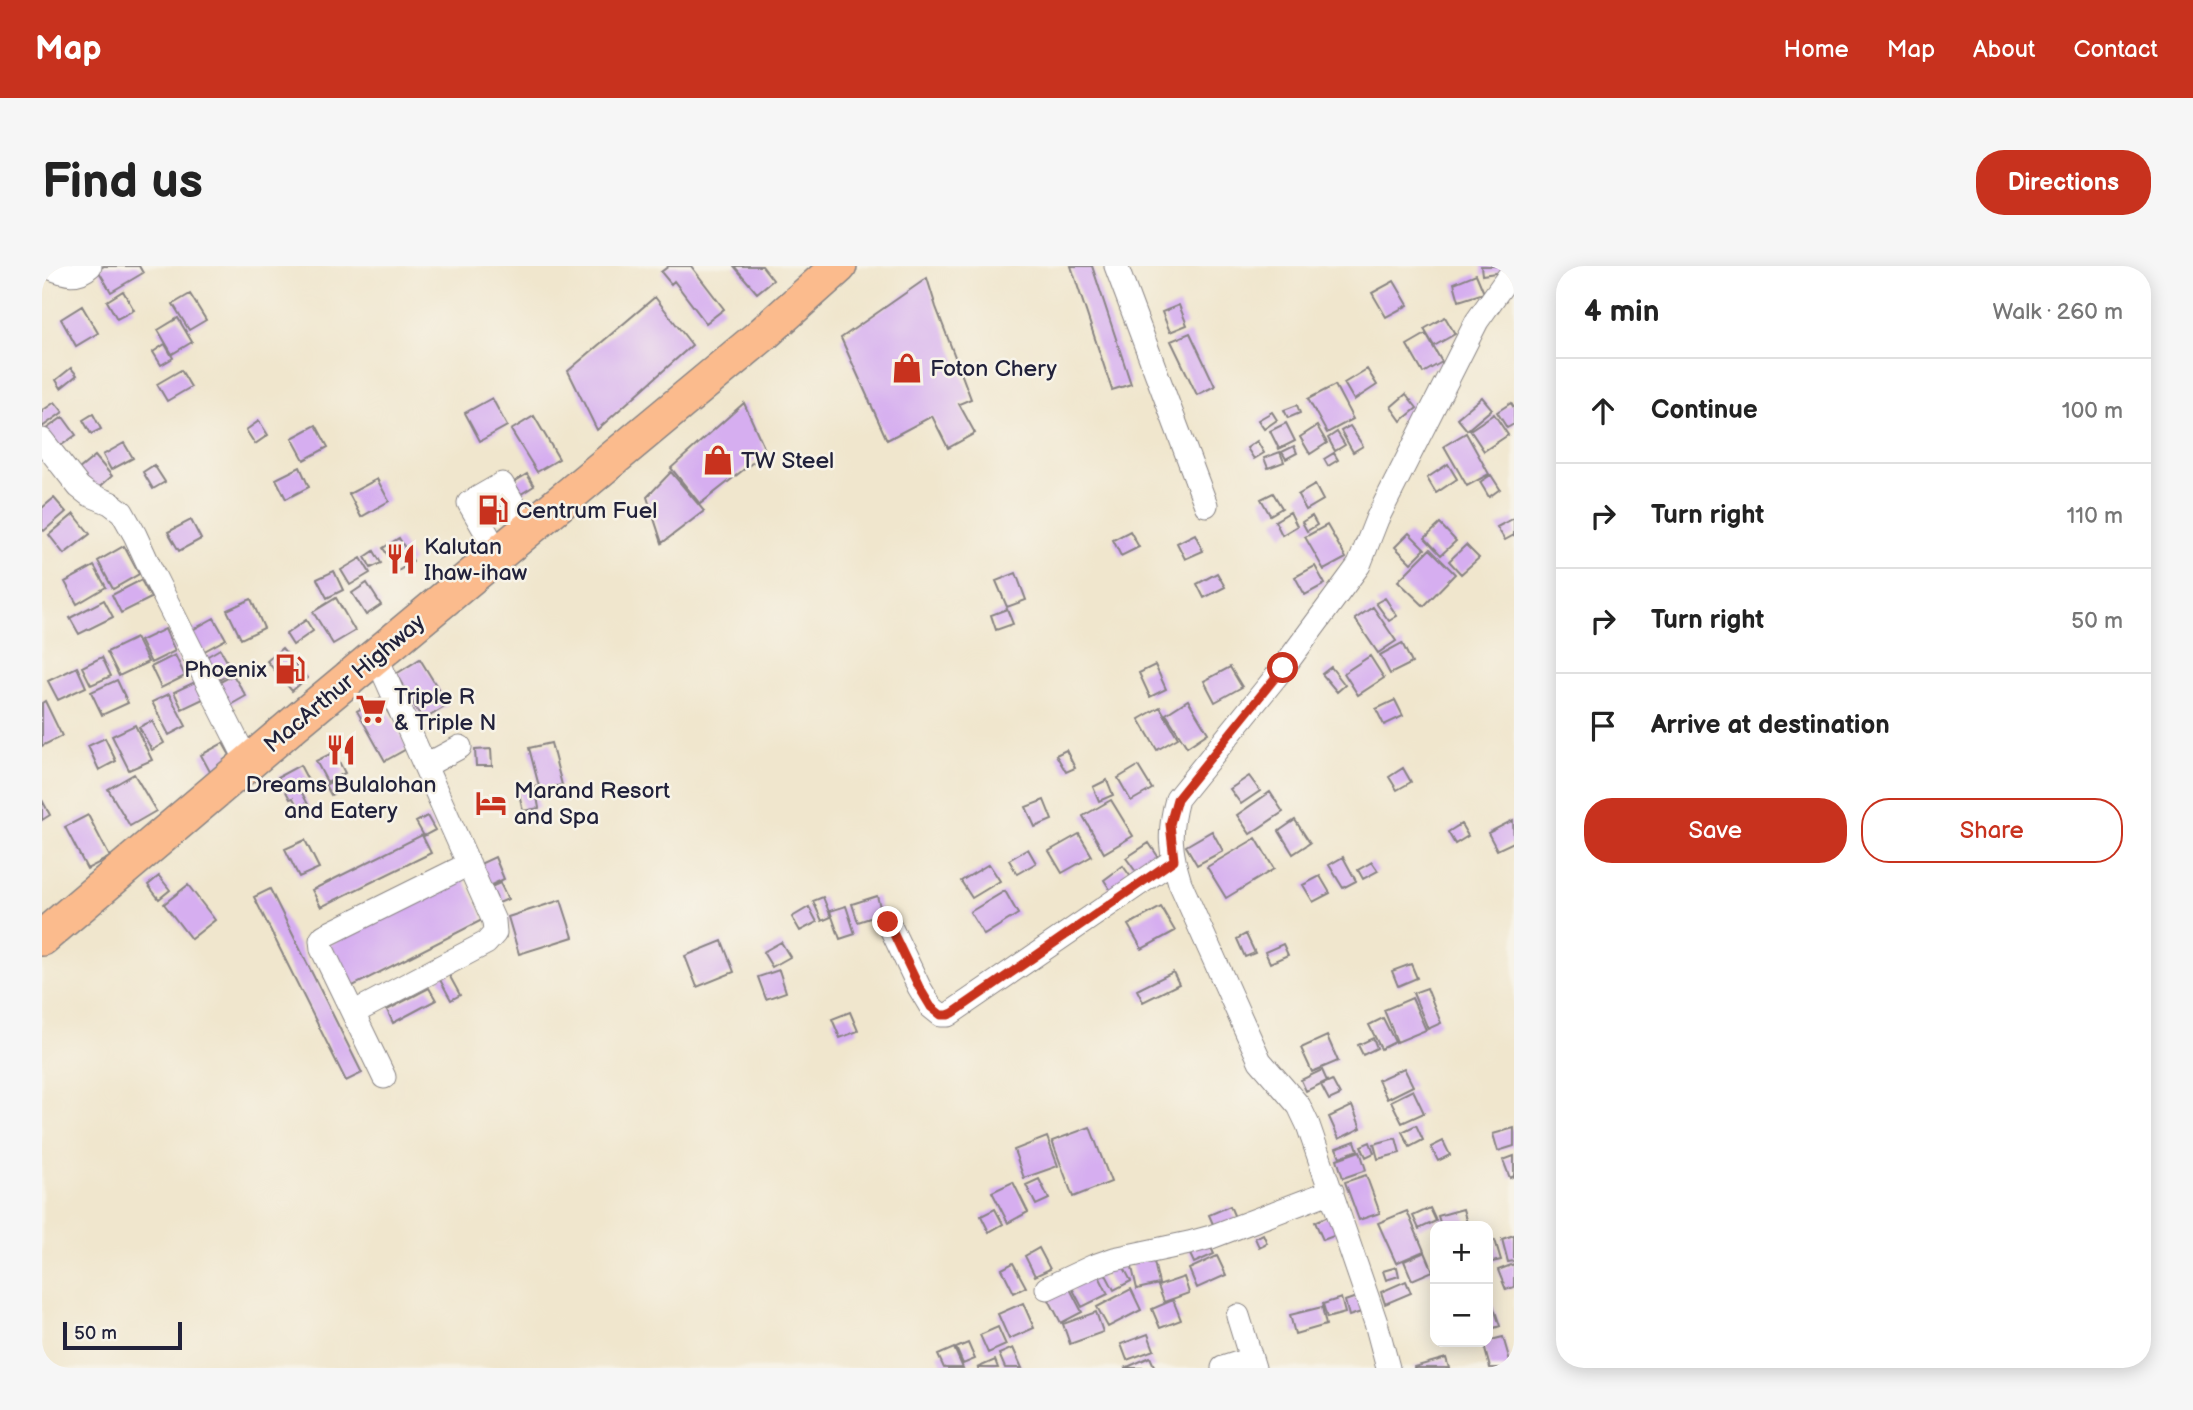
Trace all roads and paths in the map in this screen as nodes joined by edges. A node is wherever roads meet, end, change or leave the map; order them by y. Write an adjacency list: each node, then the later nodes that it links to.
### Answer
1 (90, 266): 5 (street)
2 (839, 266): 8 (highway, MacArthur Highway)
3 (1116, 266): 7 (street)
4 (1514, 269): 14 (street)
5 (48, 273)
6 (42, 440): 12 (street)
7 (1206, 505)
8 (528, 529): 9 (highway, MacArthur Highway); 9 (street)
9 (498, 553): 10 (highway, MacArthur Highway)
10 (376, 656): 12 (highway, MacArthur Highway); 13 (street)
11 (460, 747): 13 (street)
12 (248, 763): 17 (highway, MacArthur Highway)
13 (425, 766): 15 (street)
14 (1174, 860): 16 (street); 20 (street)
15 (469, 864): 18 (street); 18 (street)
16 (888, 922)
17 (42, 938)
18 (354, 1013): 19 (street)
19 (384, 1077)
20 (1332, 1191): 21 (street); 25 (street)
21 (1047, 1288)
22 (1238, 1316): 23 (street)
23 (1253, 1364): 24 (street)
24 (1223, 1368)
25 (1388, 1368)

